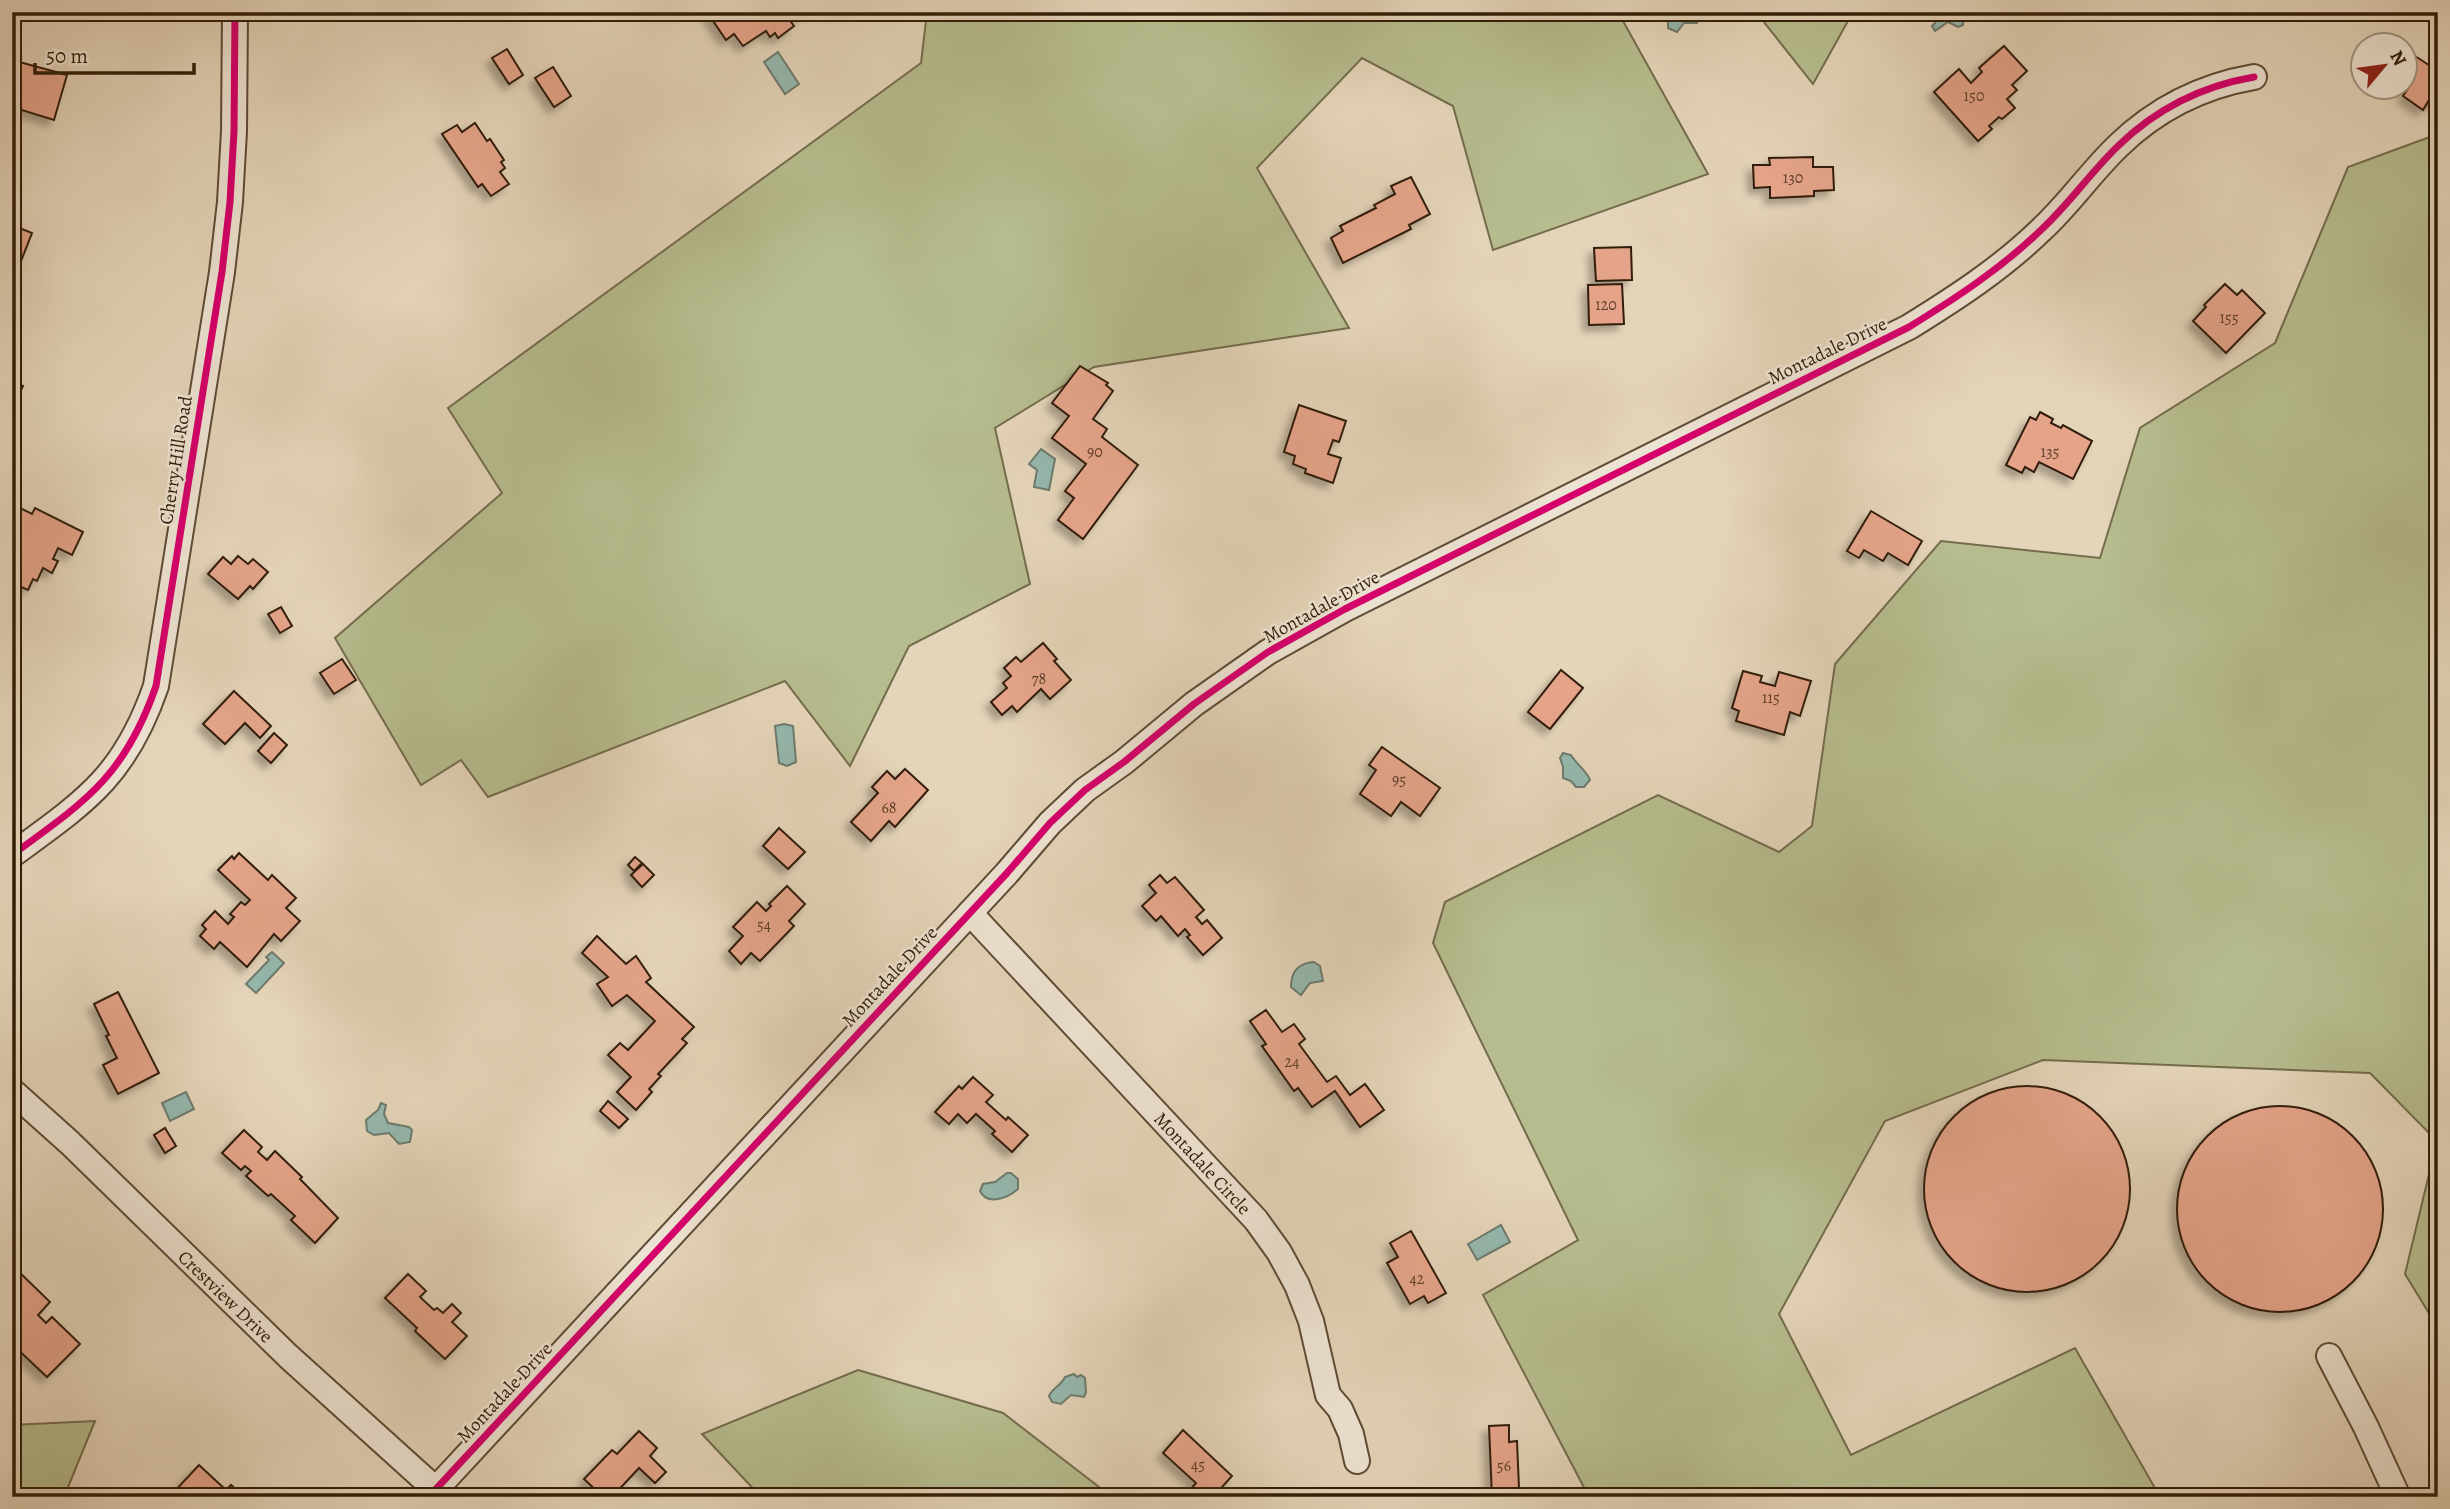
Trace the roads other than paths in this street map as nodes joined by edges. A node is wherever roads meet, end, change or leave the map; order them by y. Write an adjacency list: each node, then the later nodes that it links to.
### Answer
1 (235, 12): 3 (street, Cherry Hill Road)
2 (2254, 77): 4 (street, Montadale Drive)
3 (12, 855)
4 (970, 913): 7 (street, Montadale Circle); 8 (street, Montadale Drive)
5 (12, 1091): 8 (street, Crestview Drive)
6 (2329, 1356): 9 (street)
7 (1357, 1461)
8 (440, 1493)
9 (2398, 1497)

